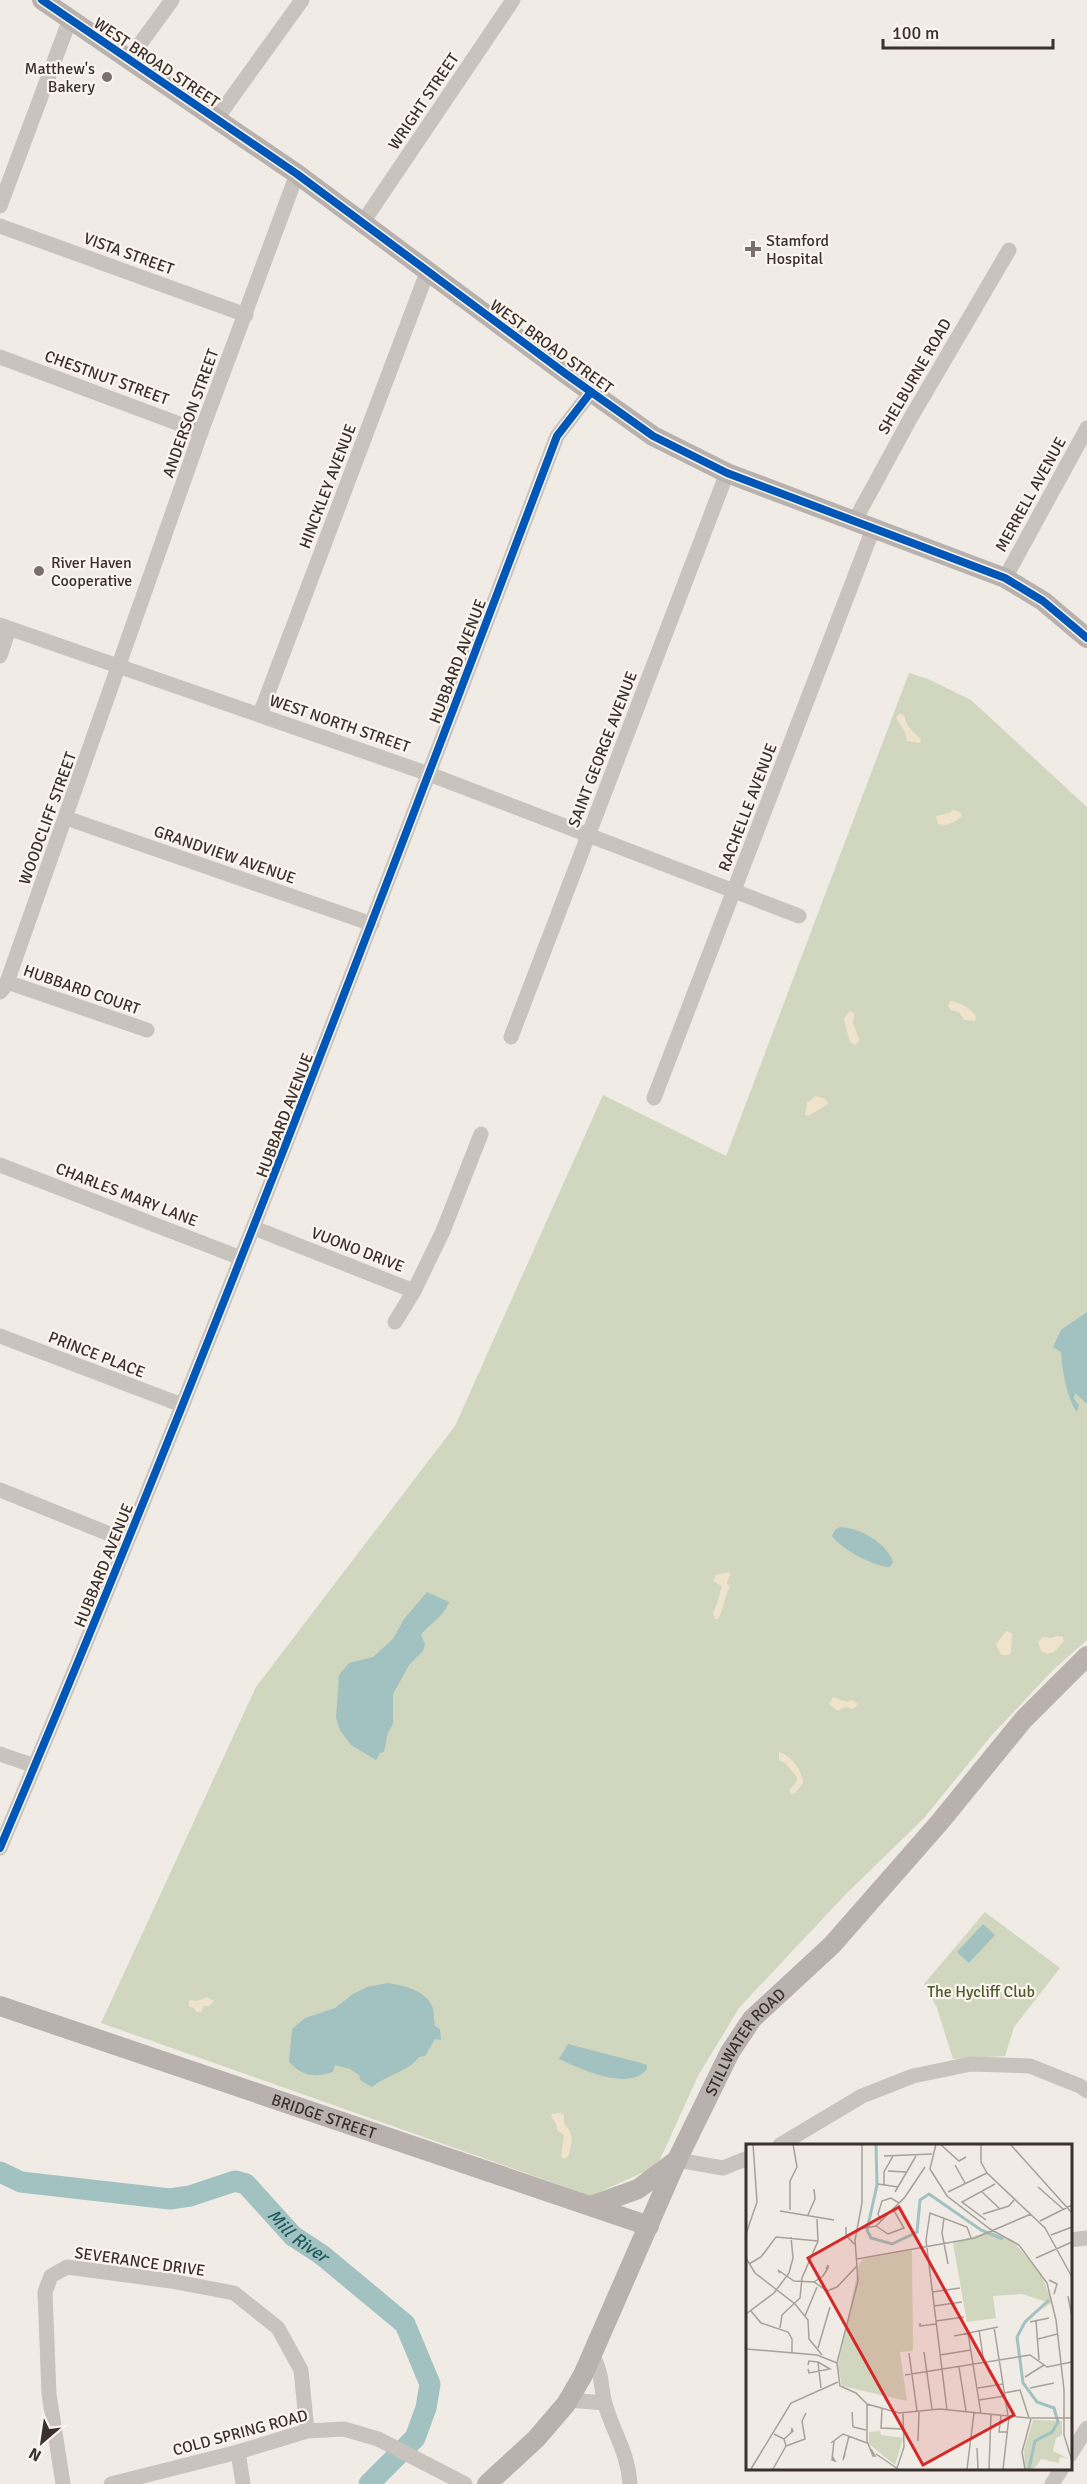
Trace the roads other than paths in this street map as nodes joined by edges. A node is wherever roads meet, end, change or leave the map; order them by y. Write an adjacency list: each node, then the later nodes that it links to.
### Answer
1 (172, 0): 5 (street)
2 (302, 0): 6 (street)
3 (513, 0): 9 (street, WRIGHT STREET)
4 (57, 7): 5 (main road, WEST BROAD STREET); 8 (street)
5 (129, 59): 6 (main road, WEST BROAD STREET)
6 (217, 118): 7 (main road, WEST BROAD STREET)
7 (297, 174): 9 (main road, WEST BROAD STREET); 13 (street, ANDERSON STREET)
8 (0, 206)
9 (363, 222): 12 (main road, WEST BROAD STREET)
10 (0, 226): 13 (street, VISTA STREET)
11 (1009, 250): 19 (street, SHELBURNE ROAD)
12 (428, 270): 15 (main road, WEST BROAD STREET); 26 (street, HINCKLEY AVENUE)
13 (246, 315): 16 (street, ANDERSON STREET)
14 (0, 357): 16 (street, CHESTNUT STREET)
15 (591, 392): 18 (main road, WEST BROAD STREET); 27 (street, HUBBARD AVENUE)
16 (201, 432): 25 (street, ANDERSON STREET)
17 (1086, 433): 21 (street, MERRELL AVENUE)
18 (727, 473): 19 (main road, WEST BROAD STREET); 29 (street, SAINT GEORGE AVENUE)
19 (854, 522): 20 (main road, WEST BROAD STREET)
20 (873, 529): 21 (main road, WEST BROAD STREET); 30 (street, RACHELLE AVENUE)
21 (1005, 578): 23 (main road, WEST BROAD STREET)
22 (5, 627): 24 (street); 25 (street, WEST NORTH STREET)
23 (1087, 638)
24 (0, 656)
25 (120, 665): 26 (street, WEST NORTH STREET); 28 (street, WOODCLIFF STREET)
26 (260, 714): 27 (street, WEST NORTH STREET)
27 (429, 774): 29 (street, WEST NORTH STREET); 32 (street, HUBBARD AVENUE)
28 (66, 818): 32 (street, GRANDVIEW AVENUE); 33 (street, WOODCLIFF STREET)
29 (589, 835): 30 (street, WEST NORTH STREET); 35 (street, SAINT GEORGE AVENUE)
30 (734, 891): 31 (street, WEST NORTH STREET); 36 (street, RACHELLE AVENUE)
31 (799, 916)
32 (372, 924): 39 (street, HUBBARD AVENUE)
33 (3, 987): 34 (street, HUBBARD COURT)
34 (147, 1030)
35 (511, 1036)
36 (654, 1098)
37 (481, 1134): 41 (street)
38 (0, 1165): 40 (street, CHARLES MARY LANE)
39 (254, 1228): 40 (street, HUBBARD AVENUE); 41 (street, VUONO DRIVE)
40 (241, 1258): 44 (street, HUBBARD AVENUE)
41 (414, 1291): 42 (street, VUONO DRIVE)
42 (395, 1322)
43 (0, 1336): 44 (street, PRINCE PLACE)
44 (182, 1405): 46 (street, HUBBARD AVENUE)
45 (0, 1490): 46 (street)
46 (127, 1541): 49 (street, HUBBARD AVENUE)
47 (1087, 1656): 55 (main road, STILLWATER ROAD)
48 (0, 1754): 49 (street)
49 (35, 1766): 50 (street, HUBBARD AVENUE)
50 (0, 1848)
51 (0, 2006): 56 (main road, BRIDGE STREET)
52 (1087, 2091): 53 (street)
53 (782, 2144)
54 (746, 2159): 55 (street)
55 (677, 2160): 56 (main road); 57 (main road, STILLWATER ROAD)
56 (591, 2206): 57 (main road, BRIDGE STREET)
57 (649, 2226): 60 (main road, STILLWATER ROAD)
58 (1087, 2238): 59 (street)
59 (1072, 2240)
60 (592, 2355): 61 (main road, STILLWATER ROAD); 62 (street)
61 (569, 2400): 62 (street); 72 (main road, STILLWATER ROAD)
62 (605, 2403): 73 (street)
63 (1087, 2428): 66 (street)
64 (307, 2431): 65 (street, COLD SPRING ROAD); 68 (street, SEVERANCE DRIVE); 71 (street, COLD SPRING ROAD)
65 (238, 2452): 69 (street, COLD SPRING ROAD); 70 (street)
66 (1072, 2453)
67 (1061, 2469): 74 (street)
68 (63, 2484)
69 (111, 2484)
70 (243, 2484)
71 (465, 2484)
72 (487, 2484)
73 (630, 2484)
74 (1052, 2484)

